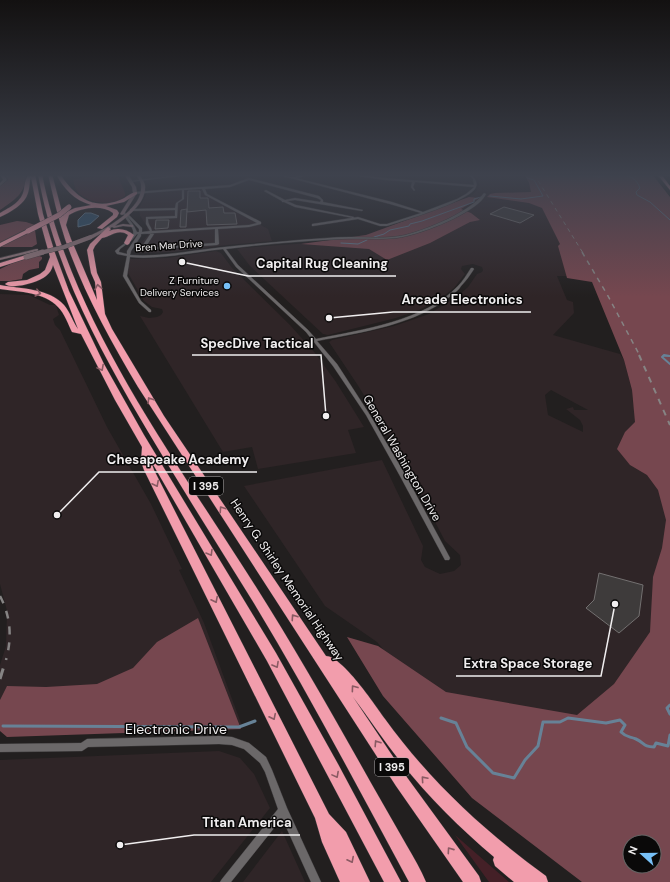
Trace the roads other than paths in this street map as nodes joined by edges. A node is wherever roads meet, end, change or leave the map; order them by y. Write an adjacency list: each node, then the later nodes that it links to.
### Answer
1 (40, 215): 30 (highway, I 395)
2 (48, 215): 52 (highway)
3 (59, 215): 25 (highway, bridge)
4 (61, 215): 19 (highway, Henry G. Shirley Memorial Highway / I 395)
5 (65, 215): 19 (highway)
6 (115, 215): 16 (highway)
7 (125, 215): 15 (street, Bren Mar Drive); 16 (main road); 18 (main road); 20 (street, Bren Mar Drive)
8 (176, 215): 22 (street)
9 (244, 215): 17 (street)
10 (343, 215): 13 (street)
11 (417, 215): 13 (street)
12 (455, 215): 26 (street, Bren Mar Drive)
13 (358, 218): 14 (street)
14 (313, 225)
15 (132, 226): 18 (main road); 21 (street, Bren Mar Drive)
16 (100, 228): 23 (main road)
17 (216, 228): 22 (street); 22 (street)
18 (109, 229): 23 (main road); 27 (highway)
19 (66, 230): 37 (highway, Henry G. Shirley Memorial Highway / I 395)
20 (141, 232): 21 (street); 22 (street); 28 (street, Bren Mar Drive)
21 (136, 233): 24 (street, Bren Mar Drive)
22 (151, 233)
23 (89, 236): 29 (main road, bridge); 31 (main road)
24 (126, 243): 27 (highway); 28 (street, Bren Mar Drive)
25 (1, 245)
26 (224, 248): 28 (street, Bren Mar Drive); 39 (street, General Washington Drive)
27 (91, 256): 37 (highway, one-way to 27)
28 (128, 256): 36 (street)
29 (26, 257): 32 (highway)
30 (52, 258): 34 (highway); 38 (highway, I 395)
31 (0, 259)
32 (0, 264)
33 (472, 269): 39 (street)
34 (0, 284)
35 (0, 287): 38 (highway, one-way to 38)
36 (150, 311)
37 (103, 319): 42 (highway, Henry G. Shirley Memorial Highway / I 395, one-way to 37)
38 (84, 333): 40 (highway, I 395, one-way to 40)
39 (316, 340): 41 (street, General Washington Drive)
40 (146, 448): 46 (highway, one-way to 46); 51 (highway, I 395, one-way to 51)
41 (447, 558)
42 (315, 650): 44 (highway, one-way to 42); 53 (highway, Henry G. Shirley Memorial Highway / I 395, one-way to 42)
43 (0, 748): 45 (street, Electronic Drive)
44 (451, 807): 54 (highway); 55 (highway)
45 (283, 810): 47 (street); 48 (street, Electronic Drive)
46 (322, 816): 49 (highway); 50 (highway, one-way to 50)
47 (225, 882)
48 (316, 882)
49 (348, 882)
50 (362, 882)
51 (393, 882)
52 (418, 882)
53 (473, 882)
54 (527, 882)
55 (540, 882)

